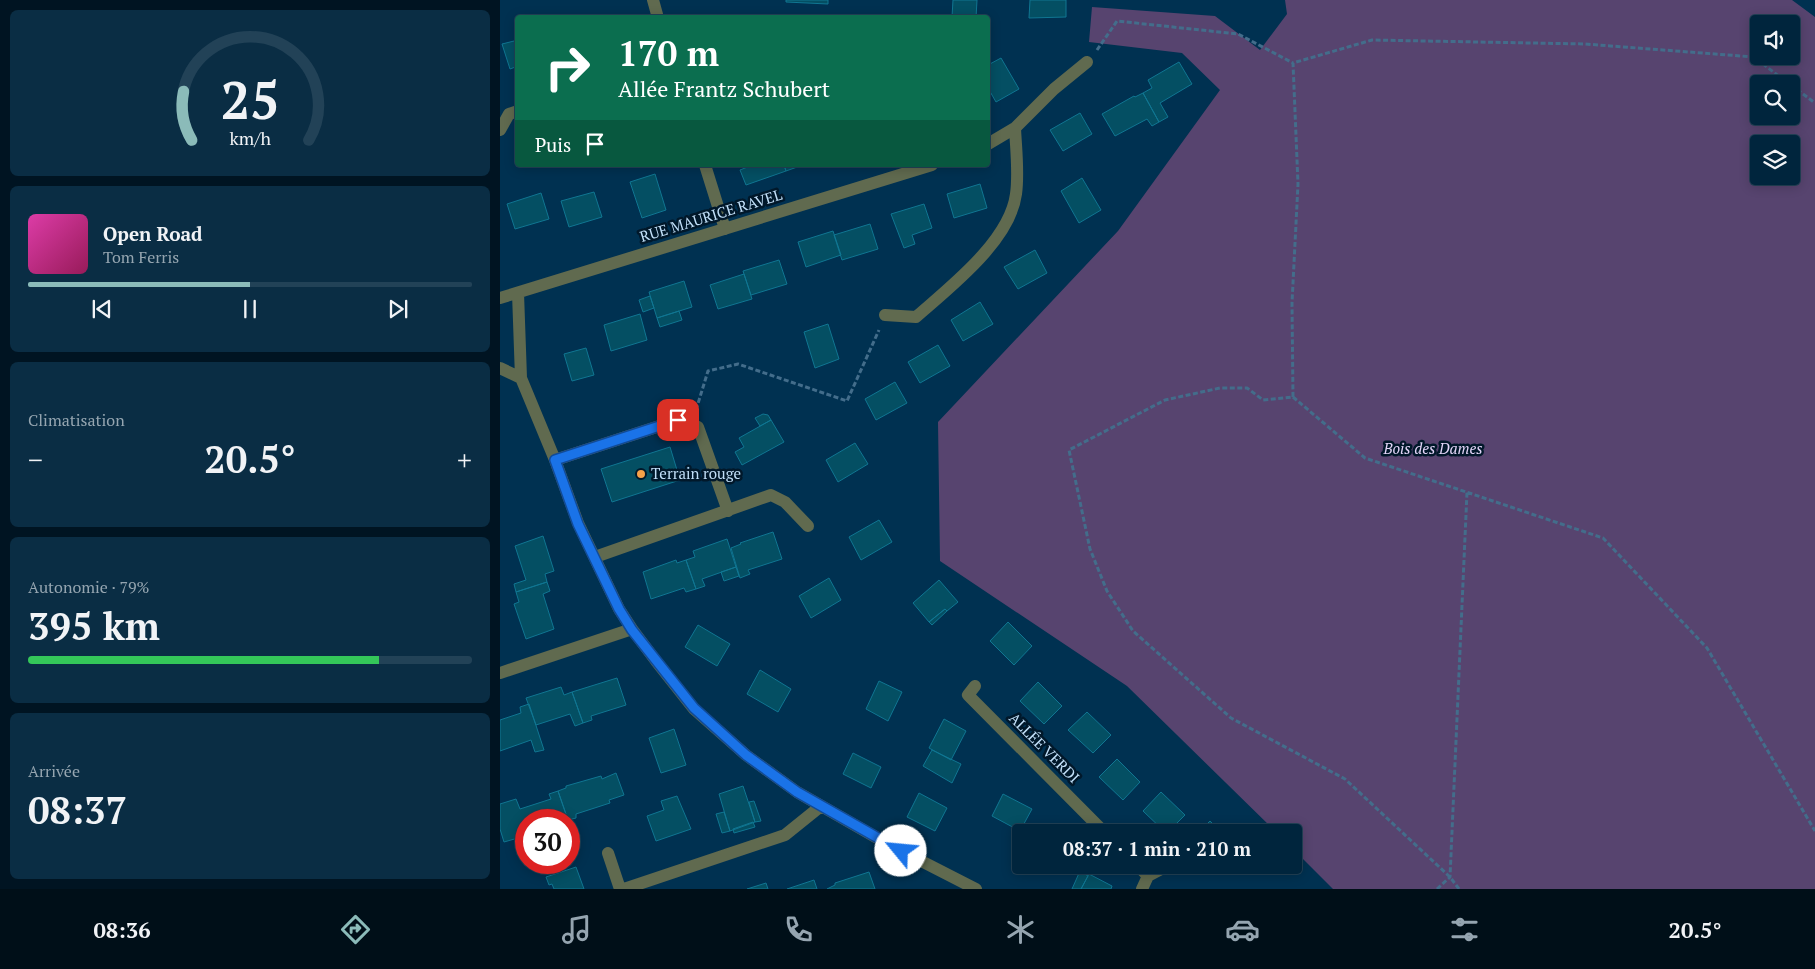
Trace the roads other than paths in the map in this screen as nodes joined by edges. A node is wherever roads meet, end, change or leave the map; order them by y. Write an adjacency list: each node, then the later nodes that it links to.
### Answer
1 (653, 0): 2 (street)
2 (657, 15)
3 (1088, 62): 5 (street)
4 (515, 112): 6 (street)
5 (1015, 128): 7 (street); 13 (street)
6 (500, 130)
7 (990, 143)
8 (706, 167): 10 (street)
9 (926, 167): 10 (street, RUE MAURICE RAVEL)
10 (725, 230): 11 (street, RUE MAURICE RAVEL)
11 (518, 293): 12 (street, RUE MAURICE RAVEL); 15 (street)
12 (500, 298)
13 (885, 315)
14 (500, 368): 15 (street)
15 (521, 378): 16 (street)
16 (555, 460): 17 (street); 19 (street)
17 (728, 511): 18 (street); 19 (street)
18 (808, 526)
19 (595, 557): 20 (street)
20 (632, 630): 21 (street); 23 (street)
21 (500, 672)
22 (975, 686): 24 (street, ALLÉE VERDI)
23 (821, 806): 29 (street); 30 (street)
24 (1096, 824)
25 (608, 853): 28 (street)
26 (1152, 874): 27 (street)
27 (1148, 876): 31 (street)
28 (620, 889)
29 (624, 889)
30 (976, 889)
31 (1142, 889)

